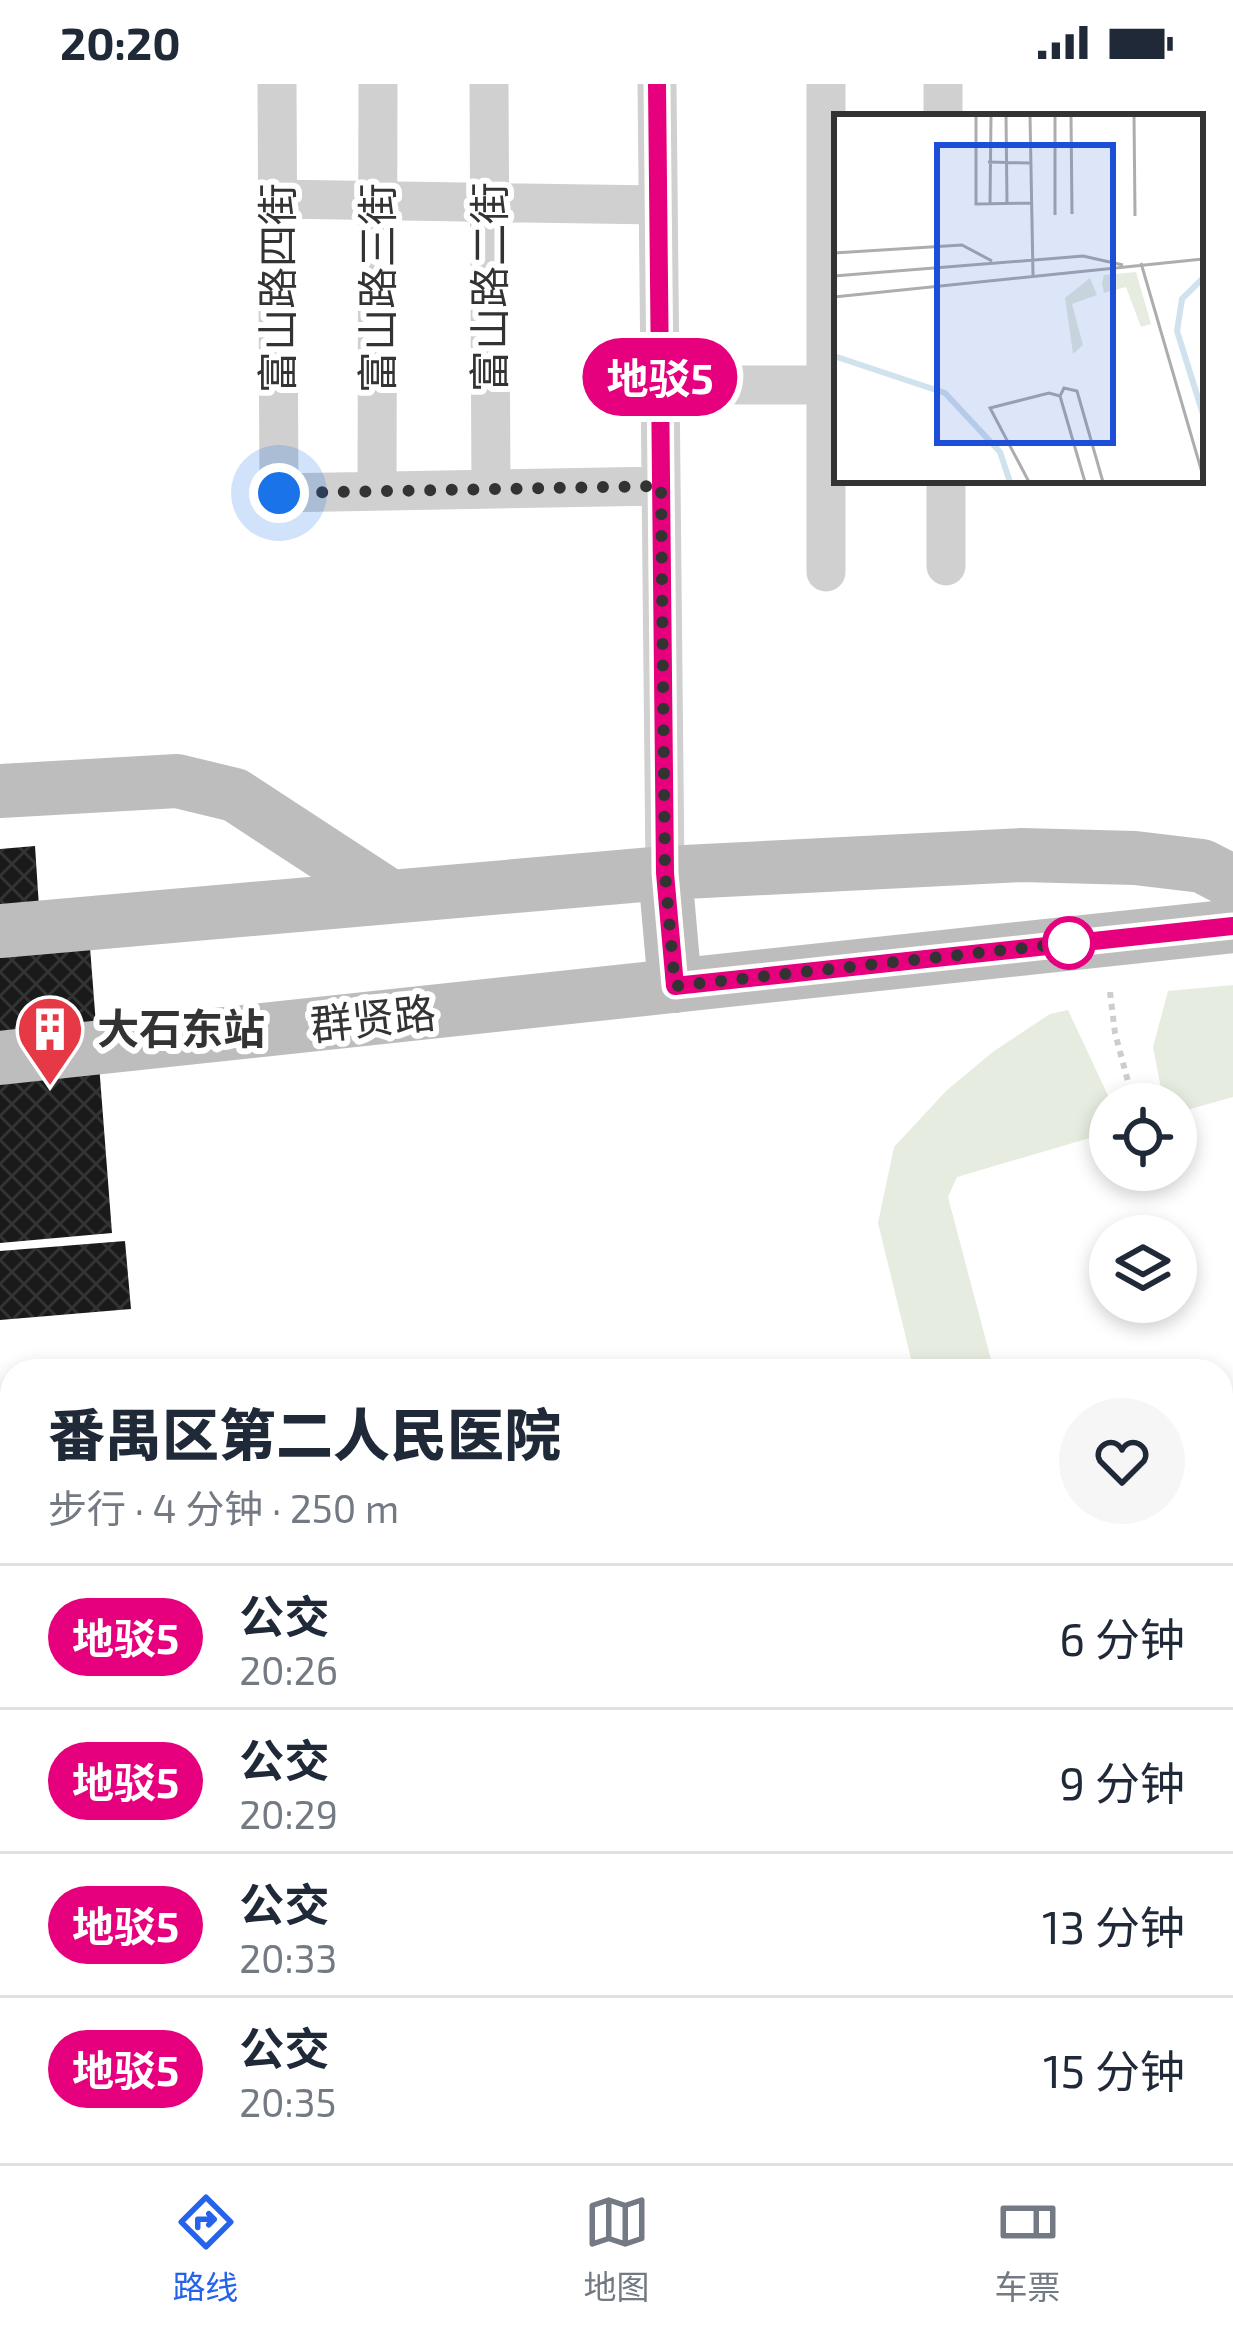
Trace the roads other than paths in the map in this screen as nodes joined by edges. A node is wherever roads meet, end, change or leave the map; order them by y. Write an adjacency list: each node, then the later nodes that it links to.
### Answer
1 (277, 84): 8 (street, 富山路四街)
2 (378, 84): 9 (street, 富山路三街)
3 (489, 84): 10 (street, 富山路二街)
4 (657, 84): 11 (street)
5 (826, 84): 13 (street)
6 (943, 84): 7 (street)
7 (944, 114)
8 (278, 199): 9 (street); 17 (street, 富山路四街)
9 (378, 201): 10 (street); 17 (street, 富山路三街)
10 (489, 202): 11 (street); 16 (street, 富山路二街)
11 (658, 206): 12 (street)
12 (660, 385): 13 (street); 15 (street)
13 (832, 385): 19 (street)
14 (946, 483): 18 (street)
15 (661, 486): 16 (street); 21 (street)
16 (491, 490): 17 (street)
17 (377, 491)
18 (946, 566)
19 (826, 572)
20 (0, 791): 23 (street)
21 (665, 873): 22 (street); 23 (street); 26 (street)
22 (1233, 882)
23 (388, 895): 25 (street)
24 (1233, 926): 26 (street, 群贤路)
25 (0, 931)
26 (675, 986): 27 (street, 群贤路)
27 (0, 1058)

